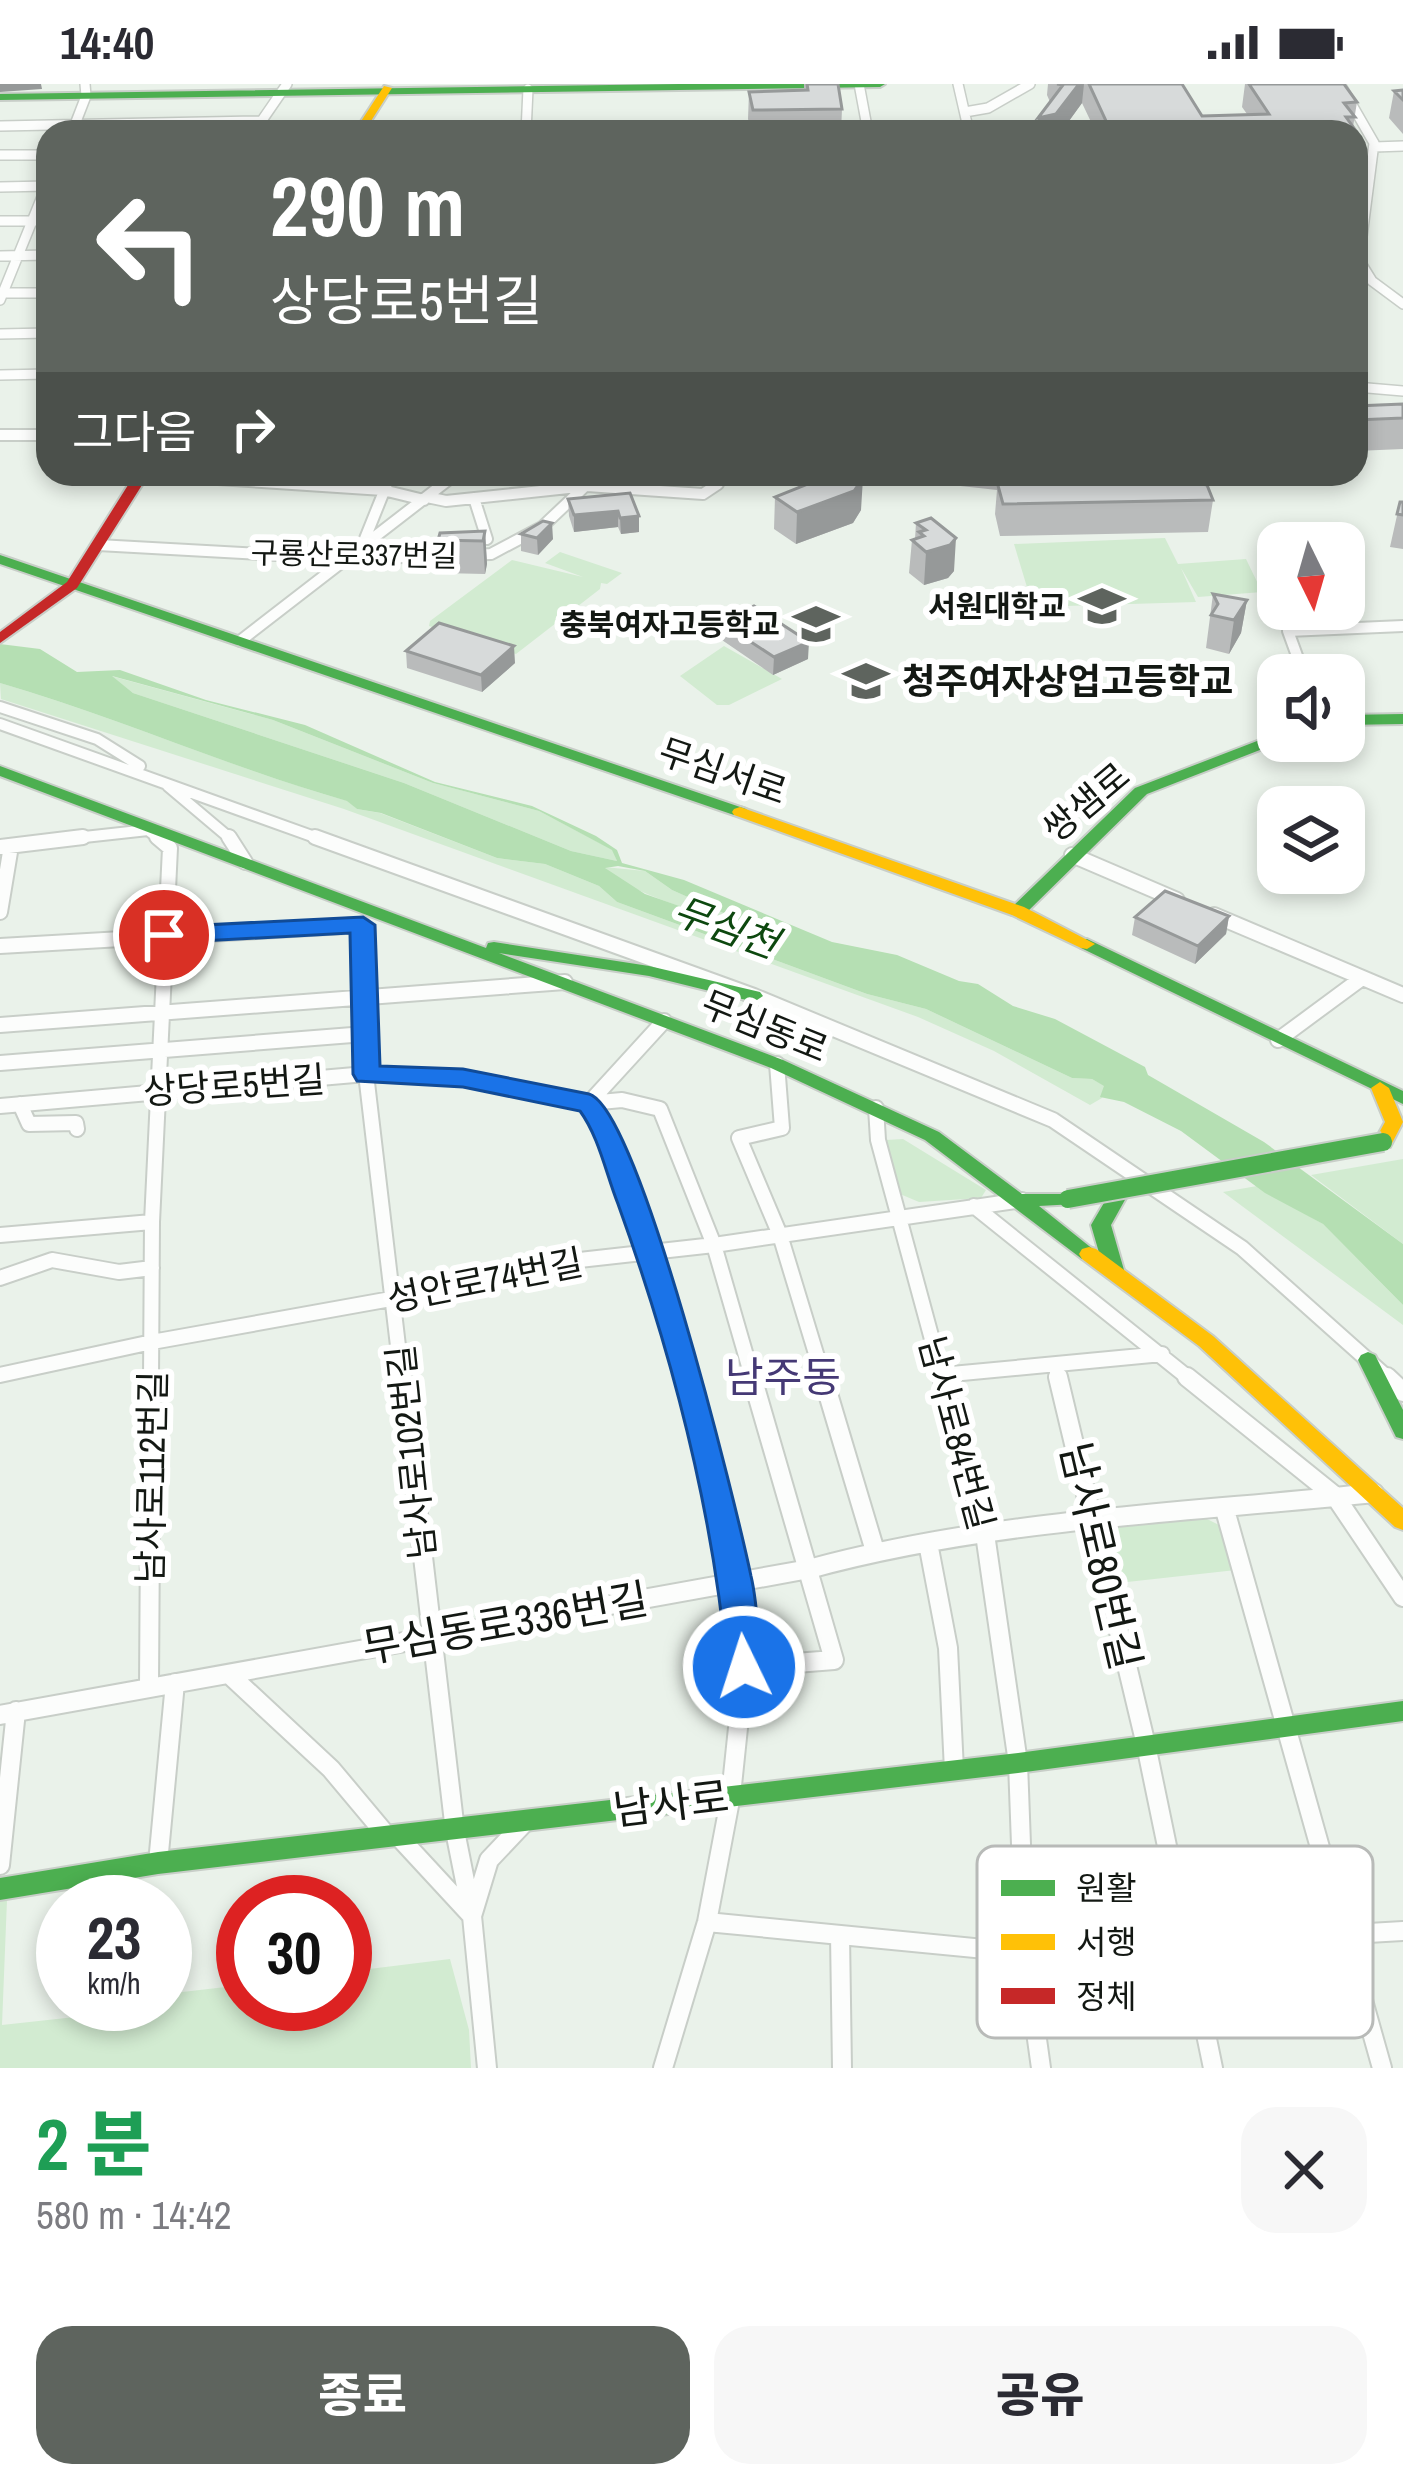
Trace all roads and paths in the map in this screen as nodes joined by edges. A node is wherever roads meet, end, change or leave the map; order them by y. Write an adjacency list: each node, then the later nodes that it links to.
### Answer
1 (856, 84): 2 (street); 6 (street); 18 (street)
2 (880, 84)
3 (958, 84): 13 (street)
4 (1030, 84): 13 (street)
5 (1340, 84): 20 (street)
6 (699, 85): 10 (street)
7 (284, 88): 8 (street); 9 (street); 15 (street)
8 (387, 88): 10 (street); 16 (street)
9 (233, 89): 11 (street)
10 (528, 89): 17 (street)
11 (85, 90): 12 (street); 14 (street)
12 (0, 97)
13 (965, 112): 19 (street)
14 (76, 120)
15 (262, 120)
16 (367, 120)
17 (527, 120)
18 (865, 120)
19 (967, 120)
20 (1359, 120)
21 (0, 125): 22 (street)
22 (36, 126)
23 (1368, 136): 25 (street)
24 (1403, 146): 25 (street)
25 (1374, 147): 30 (street)
26 (0, 155): 27 (street)
27 (36, 155)
28 (36, 185): 29 (street)
29 (0, 187)
30 (1368, 188)
31 (36, 208): 33 (street)
32 (0, 221): 33 (street)
33 (30, 221): 34 (street); 37 (street)
34 (36, 221)
35 (36, 255): 37 (street)
36 (0, 256): 37 (street)
37 (17, 256): 40 (street)
38 (1368, 279): 41 (street)
39 (36, 294): 40 (street)
40 (1, 296)
41 (1403, 304)
42 (36, 333): 43 (street)
43 (0, 334)
44 (36, 374): 45 (street)
45 (0, 375)
46 (1368, 388): 47 (street)
47 (1403, 391)
48 (0, 435): 49 (street)
49 (36, 435)
50 (134, 486): 60 (street)
51 (346, 486): 56 (street)
52 (385, 486): 56 (street)
53 (441, 486): 57 (street)
54 (587, 486): 55 (street); 58 (street); 63 (street, 구룡산로337번길)
55 (715, 486)
56 (383, 490): 57 (street); 61 (street)
57 (426, 498): 58 (street); 61 (street)
58 (473, 498): 59 (street, 구룡산로337번길)
59 (487, 539)
60 (98, 544): 63 (street, 구룡산로337번길); 64 (street)
61 (361, 551): 63 (street)
62 (0, 560): 64 (street, 무심서로)
63 (348, 560): 67 (street)
64 (72, 585): 66 (street); 67 (street, 무심서로)
65 (1403, 626): 68 (street)
66 (0, 639)
67 (240, 641): 81 (street, 무심서로)
68 (1296, 654)
69 (0, 707): 75 (street)
70 (1403, 719): 71 (street)
71 (1365, 720)
72 (0, 724): 75 (street)
73 (1257, 746): 78 (street, 쌍샘로)
74 (0, 771): 76 (street, 무심동로)
75 (159, 778): 79 (street); 89 (street)
76 (148, 830): 77 (street); 79 (street, 무심동로); 83 (street, 남사로112번길)
77 (5, 847): 80 (street)
78 (1072, 855): 81 (street, 쌍샘로); 86 (street)
79 (245, 862): 82 (street, 무심동로)
80 (1, 905)
81 (1018, 911): 95 (street, 무심서로)
82 (370, 919): 83 (street); 84 (street, 무심동로); 88 (street, 남사로102번길)
83 (164, 935): 85 (street); 91 (street, 남사로112번길)
84 (451, 940): 87 (street, 무심동로); 89 (street)
85 (0, 946)
86 (1362, 978): 90 (street); 95 (street)
87 (565, 982): 88 (street); 92 (street, 무심동로)
88 (364, 995): 91 (street); 94 (street, 남사로102번길)
89 (754, 995): 125 (street)
90 (1403, 995)
91 (158, 1011): 93 (street); 96 (street, 남사로112번길)
92 (664, 1021): 98 (street, 무심동로); 103 (street)
93 (0, 1025)
94 (365, 1034): 96 (street); 99 (street, 남사로102번길)
95 (1279, 1040): 100 (street, 무심서로)
96 (158, 1050): 97 (street); 101 (street, 남사로112번길)
97 (0, 1063)
98 (777, 1064): 106 (street, 무심동로); 116 (street)
99 (366, 1074): 101 (street, 상당로5번길); 103 (street, 상당로5번길); 122 (street, 남사로102번길)
100 (1380, 1088): 102 (street, 무심서로); 109 (street)
101 (158, 1090): 104 (street, 상당로5번길); 114 (street, 남사로112번길)
102 (1403, 1095)
103 (589, 1103): 117 (street, 상당로5번길); 118 (street)
104 (20, 1104): 105 (street, 상당로5번길); 107 (street, 상당로5번길)
105 (0, 1106)
106 (877, 1108): 111 (street, 무심동로); 113 (street, 남사로84번길)
107 (77, 1130)
108 (1403, 1138): 109 (street)
109 (1383, 1142): 110 (street, bridge)
110 (1122, 1189): 111 (street, bridge); 120 (street)
111 (1023, 1200): 112 (street, 성안로74번길); 120 (street, 무심동로)
112 (974, 1206): 113 (street, 성안로74번길); 124 (street)
113 (900, 1217): 116 (street, 성안로74번길); 128 (street, 남사로84번길)
114 (152, 1222): 115 (street); 119 (street, 남사로112번길)
115 (0, 1235)
116 (780, 1235): 117 (street, 성안로74번길); 138 (street)
117 (714, 1246): 118 (street, 성안로74번길); 139 (street)
118 (650, 1253): 122 (street, 성안로74번길); 140 (street)
119 (152, 1268): 121 (street); 123 (street, 남사로112번길)
120 (1114, 1270): 131 (street, 무심동로)
121 (0, 1278)
122 (394, 1298): 123 (street, 성안로74번길); 142 (street, 남사로102번길)
123 (152, 1342): 127 (street, 성안로74번길); 146 (street, 남사로112번길)
124 (1162, 1354): 126 (street); 132 (street)
125 (1368, 1360): 129 (street); 130 (street)
126 (1056, 1367): 128 (street); 135 (street, 남사로80번길)
127 (0, 1375)
128 (941, 1375): 136 (street, 남사로84번길)
129 (1403, 1392)
130 (1403, 1431)
131 (1376, 1492): 132 (street, 무심동로336번길); 134 (street, 무심동로)
132 (1335, 1496): 133 (street, 무심동로336번길); 141 (street)
133 (1225, 1510): 135 (street, 무심동로336번길); 149 (street)
134 (1403, 1521)
135 (1094, 1522): 136 (street, 무심동로336번길); 150 (street, 남사로80번길)
136 (985, 1534): 137 (street, 무심동로336번길); 151 (street, 남사로84번길)
137 (928, 1543): 138 (street, 무심동로336번길); 152 (street)
138 (875, 1551): 139 (street, 무심동로336번길)
139 (809, 1569): 140 (street, 무심동로336번길); 143 (street)
140 (736, 1581): 142 (street, 무심동로336번길); 143 (street)
141 (1403, 1597)
142 (431, 1634): 144 (street, 무심동로336번길); 155 (street, 남사로102번길)
143 (744, 1667): 153 (street)
144 (231, 1676): 145 (street, 무심동로336번길); 156 (street)
145 (175, 1683): 146 (street, 무심동로336번길); 160 (street)
146 (149, 1685): 148 (street, 무심동로336번길)
147 (1403, 1711): 149 (street, 남사로)
148 (8, 1713): 161 (street)
149 (1287, 1724): 150 (street, 남사로); 159 (street)
150 (1146, 1744): 151 (street, 남사로); 158 (street, 남사로80번길)
151 (1018, 1763): 152 (street, 남사로); 157 (street, 남사로84번길)
152 (953, 1770): 153 (street, 남사로)
153 (731, 1795): 154 (street, 남사로); 164 (street)
154 (524, 1822): 155 (street, 남사로); 163 (street)
155 (455, 1831): 156 (street, 남사로); 163 (street, 남사로102번길)
156 (393, 1837): 160 (street, 남사로); 163 (street)
157 (1021, 1846)
158 (1166, 1846)
159 (1320, 1846)
160 (158, 1863): 162 (street, 남사로)
161 (0, 1865)
162 (0, 1889)
163 (472, 1916): 172 (street, 남사로102번길)
164 (707, 1922): 167 (street); 173 (street)
165 (1403, 1931): 166 (street)
166 (1373, 1933)
167 (840, 1935): 168 (street); 174 (street)
168 (977, 1948)
169 (1373, 2036): 177 (street)
170 (1037, 2038): 175 (street, 남사로84번길)
171 (1206, 2038): 176 (street, 남사로80번길)
172 (487, 2068)
173 (663, 2068)
174 (842, 2068)
175 (1041, 2068)
176 (1213, 2068)
177 (1382, 2068)

